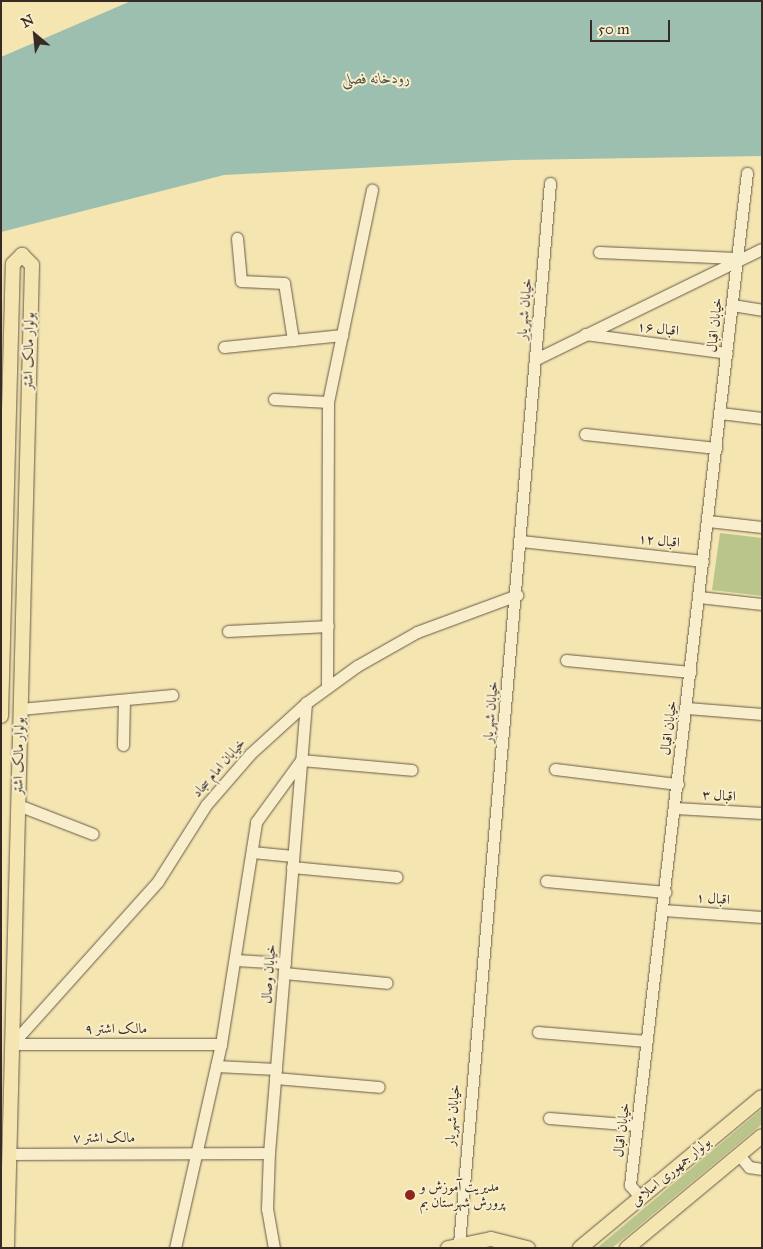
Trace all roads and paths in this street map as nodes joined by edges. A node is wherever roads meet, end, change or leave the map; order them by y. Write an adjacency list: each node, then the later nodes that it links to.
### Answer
1 (747, 174): 7 (street, خیابان اقبال)
2 (550, 183): 16 (street, خیابان شهریار)
3 (372, 189): 11 (street)
4 (237, 238): 12 (street)
5 (762, 249): 7 (street)
6 (599, 252): 7 (street)
7 (738, 258): 8 (street, خیابان اقبال); 10 (street)
8 (732, 305): 9 (street); 14 (street, خیابان اقبال)
9 (762, 310)
10 (585, 334): 14 (street, اقبال ۱۶); 16 (street)
11 (342, 335): 12 (street); 18 (street)
12 (293, 340): 13 (street)
13 (224, 347)
14 (727, 353): 19 (street, خیابان اقبال)
15 (6, 358): 23 (main road, بولوار مالک اشتر); 34 (main road, بولوار مالک اشتر)
16 (536, 359): 26 (street, خیابان شهریار)
17 (274, 399): 18 (street)
18 (328, 402): 32 (street)
19 (720, 413): 20 (street); 22 (street, خیابان اقبال)
20 (762, 418)
21 (584, 434): 22 (street)
22 (716, 448): 24 (street, خیابان اقبال)
23 (4, 468): 28 (main road, بولوار مالک اشتر)
24 (708, 521): 25 (street); 27 (street, خیابان اقبال)
25 (762, 527)
26 (521, 541): 27 (street, اقبال ۱۲); 29 (street, خیابان شهریار)
27 (703, 561): 30 (street, خیابان اقبال)
28 (3, 577): 35 (main road, بولوار مالک اشتر)
29 (517, 595): 38 (street, خیابان امام سجاد); 85 (street, خیابان شهریار)
30 (699, 597): 31 (street); 37 (street, خیابان اقبال)
31 (762, 604)
32 (328, 626): 33 (street); 38 (street)
33 (228, 631)
34 (22, 633): 35 (main road); 44 (main road, بولوار مالک اشتر)
35 (3, 634): 39 (main road, بولوار مالک اشتر)
36 (566, 660): 37 (street)
37 (690, 672): 43 (street, خیابان اقبال)
38 (328, 687): 42 (street, خیابان امام سجاد)
39 (2, 690): 46 (main road, بولوار مالک اشتر)
40 (172, 695): 41 (street)
41 (124, 700): 44 (street); 47 (street)
42 (306, 703): 48 (street, خیابان وصال); 69 (street, خیابان امام سجاد)
43 (686, 708): 45 (street); 51 (street, خیابان اقبال)
44 (20, 709): 52 (main road, بولوار مالک اشتر)
45 (762, 714)
46 (1, 716)
47 (123, 745)
48 (301, 760): 50 (street); 56 (street); 57 (street, خیابان وصال)
49 (555, 769): 51 (street)
50 (412, 770)
51 (678, 784): 53 (street, خیابان اقبال)
52 (18, 806): 55 (street); 65 (main road, بولوار مالک اشتر)
53 (675, 808): 54 (street, اقبال ۳); 60 (street, خیابان اقبال)
54 (762, 813)
55 (93, 834)
56 (252, 852): 57 (street); 63 (street)
57 (293, 862): 58 (street); 64 (street, خیابان وصال)
58 (398, 877)
59 (546, 881): 60 (street)
60 (665, 892): 61 (street, خیابان اقبال)
61 (663, 910): 62 (street, اقبال ۱); 68 (street, خیابان اقبال)
62 (762, 917)
63 (236, 960): 64 (street); 70 (street)
64 (284, 968): 66 (street); 72 (street, خیابان وصال)
65 (8, 971): 69 (main road, بولوار مالک اشتر)
66 (387, 983)
67 (538, 1032): 68 (street)
68 (647, 1041): 76 (street, خیابان اقبال)
69 (12, 1044): 70 (street, مالک اشتر ۹); 80 (main road, بولوار مالک اشتر)
70 (220, 1044): 71 (street)
71 (216, 1066): 72 (street); 78 (street)
72 (276, 1073): 73 (street); 79 (street, خیابان وصال)
73 (379, 1087)
74 (762, 1097): 84 (main road, بولوار جمهوری اسلامی)
75 (549, 1118): 76 (street)
76 (637, 1125): 84 (street, خیابان اقبال)
77 (762, 1136): 81 (main road)
78 (199, 1153): 79 (street, مالک اشتر ۷); 80 (street, مالک اشتر ۷); 88 (street)
79 (269, 1153): 89 (street, خیابان وصال)
80 (9, 1154): 83 (main road, بولوار مالک اشتر)
81 (739, 1155): 82 (street); 86 (main road)
82 (762, 1169)
83 (5, 1175): 87 (main road, بولوار مالک اشتر)
84 (640, 1198): 91 (main road, بولوار جمهوری اسلامی)
85 (453, 1246): 90 (main road)
86 (631, 1247)
87 (7, 1248)
88 (175, 1248)
89 (274, 1248)
90 (528, 1248)
91 (580, 1248)

